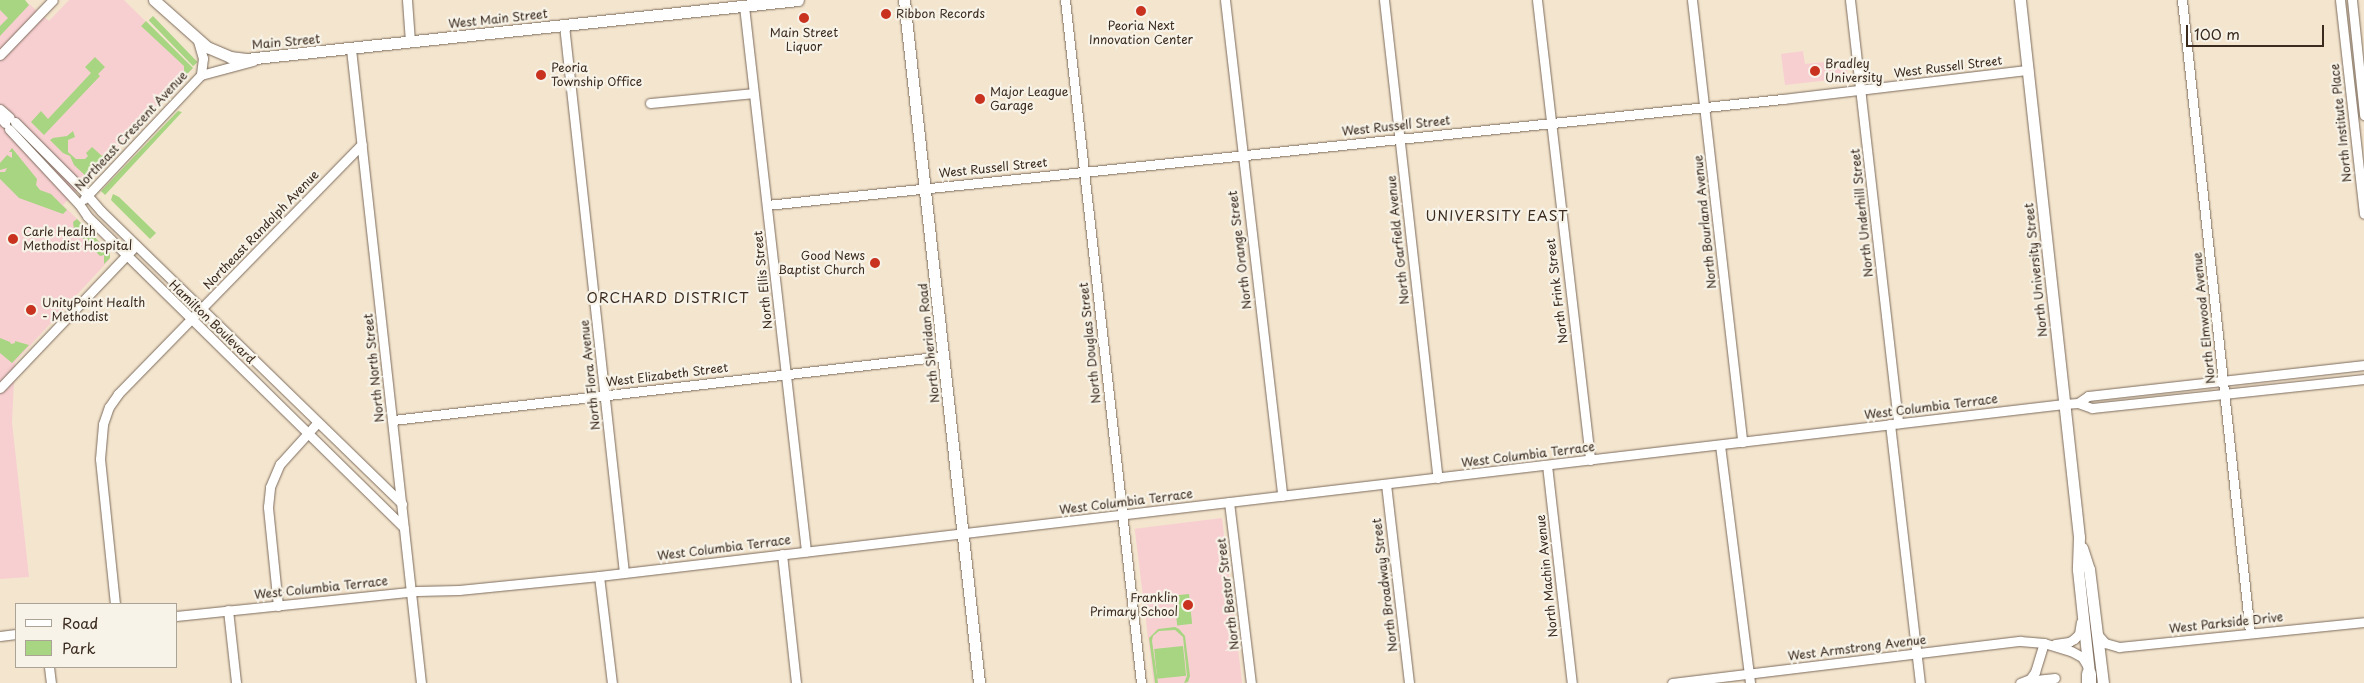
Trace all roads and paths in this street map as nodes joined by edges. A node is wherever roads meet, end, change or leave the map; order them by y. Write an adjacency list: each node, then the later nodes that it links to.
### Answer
1 (53, 0): 21 (street)
2 (154, 0): 18 (main road, Main Street)
3 (407, 0): 19 (street)
4 (798, 0): 16 (main road, West Main Street)
5 (904, 0): 37 (main road, North Sheridan Road)
6 (1065, 0): 36 (street, North Douglas Street)
7 (1225, 0): 35 (street, North Orange Street)
8 (1384, 0): 33 (street, North Garfield Avenue)
9 (1537, 0): 32 (street, North Frink Street)
10 (1692, 0): 28 (street, North Bourland Avenue)
11 (1850, 0): 25 (street, North Underhill Street)
12 (2020, 0): 23 (main road, North University Street)
13 (2182, 0): 50 (street, North Elmwood Avenue)
14 (2340, 0): 41 (street, North Institute Place)
15 (2352, 0): 30 (street, North Institute Place)
16 (744, 6): 17 (main road, West Main Street); 26 (street, North Ellis Street)
17 (564, 25): 19 (main road, West Main Street); 53 (street, North Flora Avenue)
18 (198, 41): 22 (main road, Main Street); 24 (street, Northeast Crescent Avenue)
19 (410, 42): 20 (main road, Main Street)
20 (351, 49): 22 (main road, Main Street); 34 (street, North North Street)
21 (0, 55)
22 (266, 58): 24 (street, Northeast Crescent Avenue)
23 (2028, 70): 25 (street, West Russell Street); 55 (main road, North University Street)
24 (201, 75): 38 (street, Northeast Crescent Avenue)
25 (1861, 90): 28 (street, West Russell Street); 58 (street, North Underhill Street)
26 (753, 93): 27 (street); 40 (street, North Ellis Street)
27 (650, 104)
28 (1704, 107): 32 (street, West Russell Street); 60 (street, North Bourland Avenue)
29 (0, 109): 31 (street, Hamilton Boulevard)
30 (2364, 115)
31 (8, 122): 38 (street, Hamilton Boulevard); 39 (street, Hamilton Boulevard)
32 (1550, 122): 33 (street, West Russell Street); 62 (street, North Frink Street)
33 (1399, 138): 35 (street, West Russell Street); 64 (street, North Garfield Avenue)
34 (362, 144): 44 (street, Northeast Randolph Avenue); 56 (street, North North Street)
35 (1242, 154): 36 (street, West Russell Street); 66 (street, North Orange Street)
36 (1083, 171): 37 (street, West Russell Street); 69 (street, North Douglas Street)
37 (925, 188): 40 (street, West Russell Street); 46 (main road, North Sheridan Road)
38 (88, 195): 39 (street, Northeast Crescent Avenue); 42 (street, Hamilton Boulevard)
39 (79, 204): 43 (street, Hamilton Boulevard)
40 (767, 205): 48 (street, North Ellis Street)
41 (2364, 214)
42 (136, 245): 43 (street); 44 (street, Hamilton Boulevard)
43 (126, 254): 45 (street, Hamilton Boulevard); 51 (street)
44 (202, 310): 45 (street, Northeast Randolph Avenue); 57 (street, Hamilton Boulevard)
45 (192, 319): 59 (street, Hamilton Boulevard); 79 (street, Northeast Randolph Avenue)
46 (944, 356): 48 (street, West Elizabeth Street); 71 (main road, North Sheridan Road)
47 (2364, 365): 50 (street, West Columbia Terrace)
48 (786, 374): 53 (street, West Elizabeth Street); 73 (street, North Ellis Street)
49 (2364, 379): 52 (street, West Columbia Terrace)
50 (2224, 380): 52 (street, North Elmwood Avenue); 54 (street, West Columbia Terrace)
51 (0, 388)
52 (2226, 394): 54 (street, West Columbia Terrace); 85 (street, North Elmwood Avenue)
53 (604, 395): 56 (street, West Elizabeth Street); 75 (street, North Flora Avenue)
54 (2078, 403): 55 (street, West Columbia Terrace)
55 (2064, 404): 58 (street, West Columbia Terrace); 72 (main road, North University Street)
56 (392, 420): 68 (street, North North Street)
57 (317, 423): 59 (street); 68 (street, Hamilton Boulevard)
58 (1894, 424): 60 (street, West Columbia Terrace); 89 (street, North Underhill Street)
59 (308, 433): 70 (street, Hamilton Boulevard); 80 (street)
60 (1742, 442): 61 (street, West Columbia Terrace)
61 (1720, 445): 62 (street, West Columbia Terrace); 93 (street)
62 (1590, 460): 63 (street, West Columbia Terrace)
63 (1547, 465): 64 (street, West Columbia Terrace); 104 (street, North Machin Avenue)
64 (1438, 478): 65 (street, West Columbia Terrace)
65 (1386, 484): 66 (street, West Columbia Terrace); 103 (street, North Broadway Street)
66 (1282, 496): 67 (street, West Columbia Terrace)
67 (1229, 502): 69 (street, West Columbia Terrace); 102 (street, North Bestor Street)
68 (402, 504): 70 (street, North North Street)
69 (1122, 515): 71 (street, West Columbia Terrace); 101 (street, North Douglas Street)
70 (404, 527): 77 (street, North North Street)
71 (964, 534): 73 (street, West Columbia Terrace); 100 (main road, North Sheridan Road)
72 (2079, 537): 78 (main road, North University Street); 84 (main road, North University Street)
73 (806, 551): 74 (street, West Columbia Terrace)
74 (782, 554): 75 (street, West Columbia Terrace); 99 (street)
75 (624, 573): 76 (street, West Columbia Terrace)
76 (600, 576): 77 (street, West Columbia Terrace); 98 (street)
77 (411, 592): 80 (street, West Columbia Terrace); 97 (street, North North Street)
78 (2082, 599): 88 (street, West Armstrong Avenue); 92 (main road, North University Street)
79 (115, 603)
80 (278, 606): 81 (street, West Columbia Terrace)
81 (228, 610): 82 (street, West Columbia Terrace); 96 (street)
82 (178, 616)
83 (2364, 622): 85 (street, West Parkside Drive)
84 (2097, 632): 85 (street, West Parkside Drive); 107 (main road, North University Street)
85 (2250, 633)
86 (15, 634): 87 (street)
87 (0, 636)
88 (2044, 643): 89 (street, West Armstrong Avenue); 92 (street, West Armstrong Avenue); 94 (street)
89 (1917, 654): 93 (street, West Armstrong Avenue); 106 (street, North Underhill Street)
90 (49, 668): 95 (street)
91 (2055, 678): 94 (street)
92 (2089, 678)
93 (1749, 679): 105 (street, West Armstrong Avenue)
94 (2022, 682)
95 (51, 683)
96 (236, 683)
97 (421, 683)
98 (612, 683)
99 (796, 683)
100 (980, 683)
101 (1142, 683)
102 (1251, 683)
103 (1409, 683)
104 (1572, 683)
105 (1672, 683)
106 (1920, 683)
107 (2102, 683)

